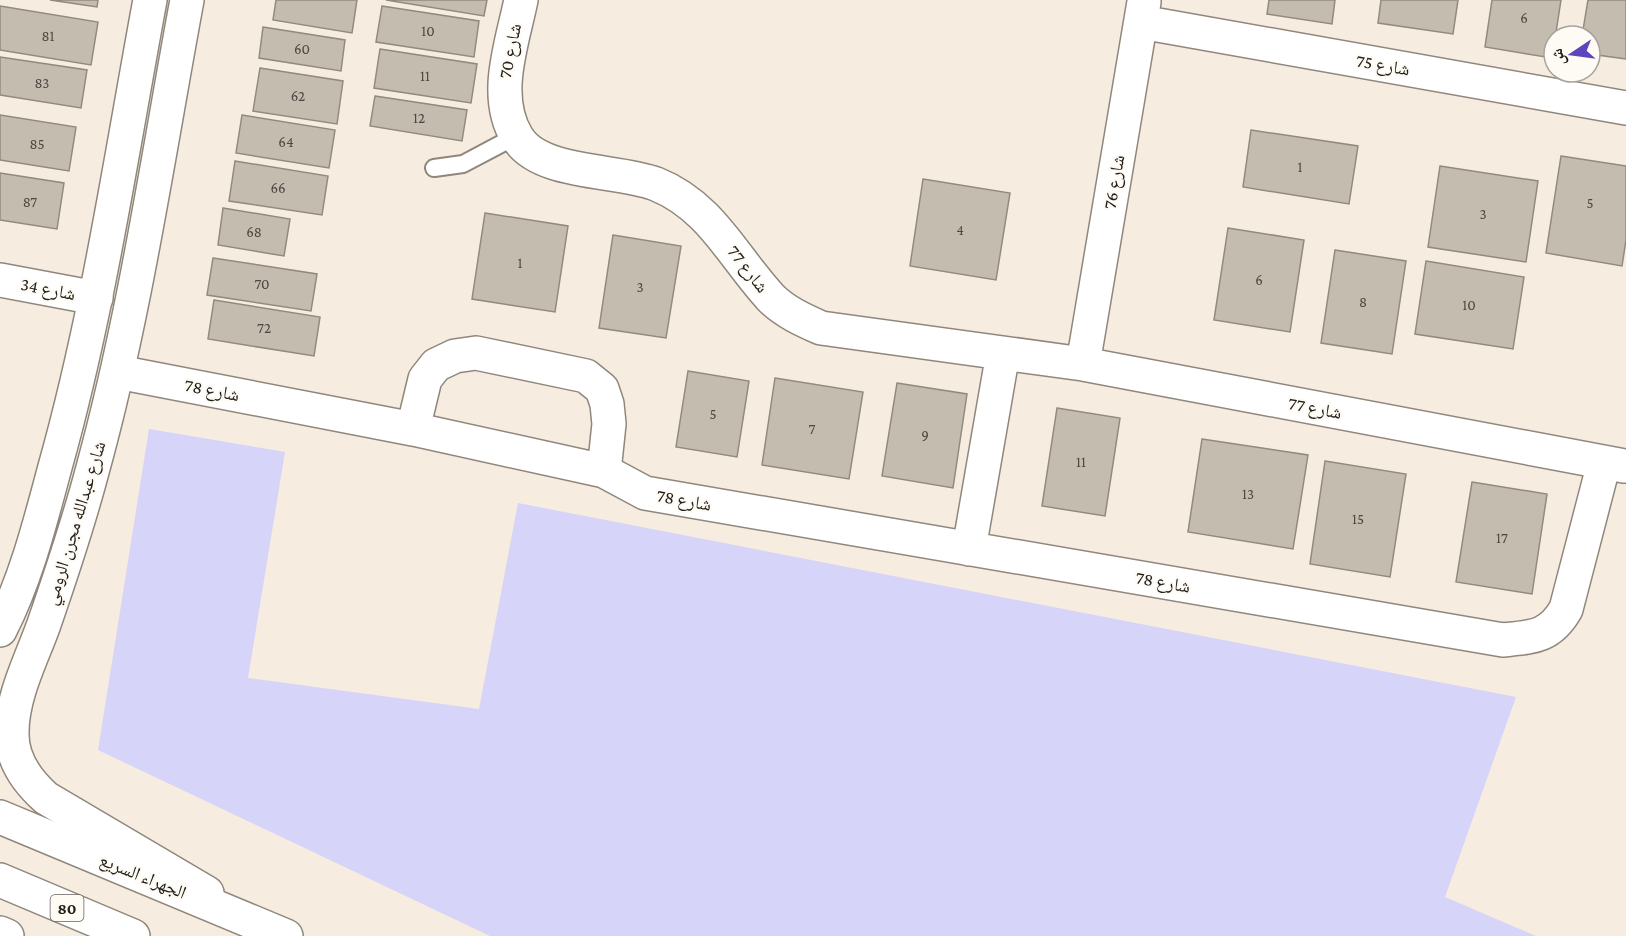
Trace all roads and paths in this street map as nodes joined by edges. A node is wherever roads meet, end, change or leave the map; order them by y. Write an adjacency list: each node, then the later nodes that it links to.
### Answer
1 (150, 0): 9 (main road, شارع عبدالله مجرن الرومي)
2 (187, 0): 12 (main road, شارع عبدالله مجرن الرومي)
3 (520, 0): 6 (main road, شارع 70)
4 (1142, 11): 5 (main road, شارع 75); 11 (main road, شارع 76)
5 (1626, 108)
6 (516, 136): 7 (lane); 10 (main road, شارع 77)
7 (434, 168)
8 (0, 280): 9 (main road, شارع 34)
9 (96, 298): 17 (main road, شارع عبدالله مجرن الرومي)
10 (1003, 353): 11 (main road, شارع 77); 16 (main road)
11 (1083, 364): 14 (main road, شارع 77)
12 (118, 372): 13 (main road, شارع 78); 18 (main road, شارع عبدالله مجرن الرومي)
13 (412, 429): 15 (main road, شارع 78); 15 (main road)
14 (1615, 465): 16 (main road, شارع 78)
15 (604, 471): 16 (main road, شارع 78)
16 (969, 549)
17 (0, 630)
18 (6, 740): 21 (main road, شارع عبدالله مجرن الرومي)
19 (0, 817): 21 (main road, الجهراء السريع)
20 (0, 880): 24 (main road, 80)
21 (252, 920): 25 (main road, الجهراء السريع)
22 (0, 933): 23 (main road)
23 (6, 936)
24 (133, 936)
25 (286, 936)

